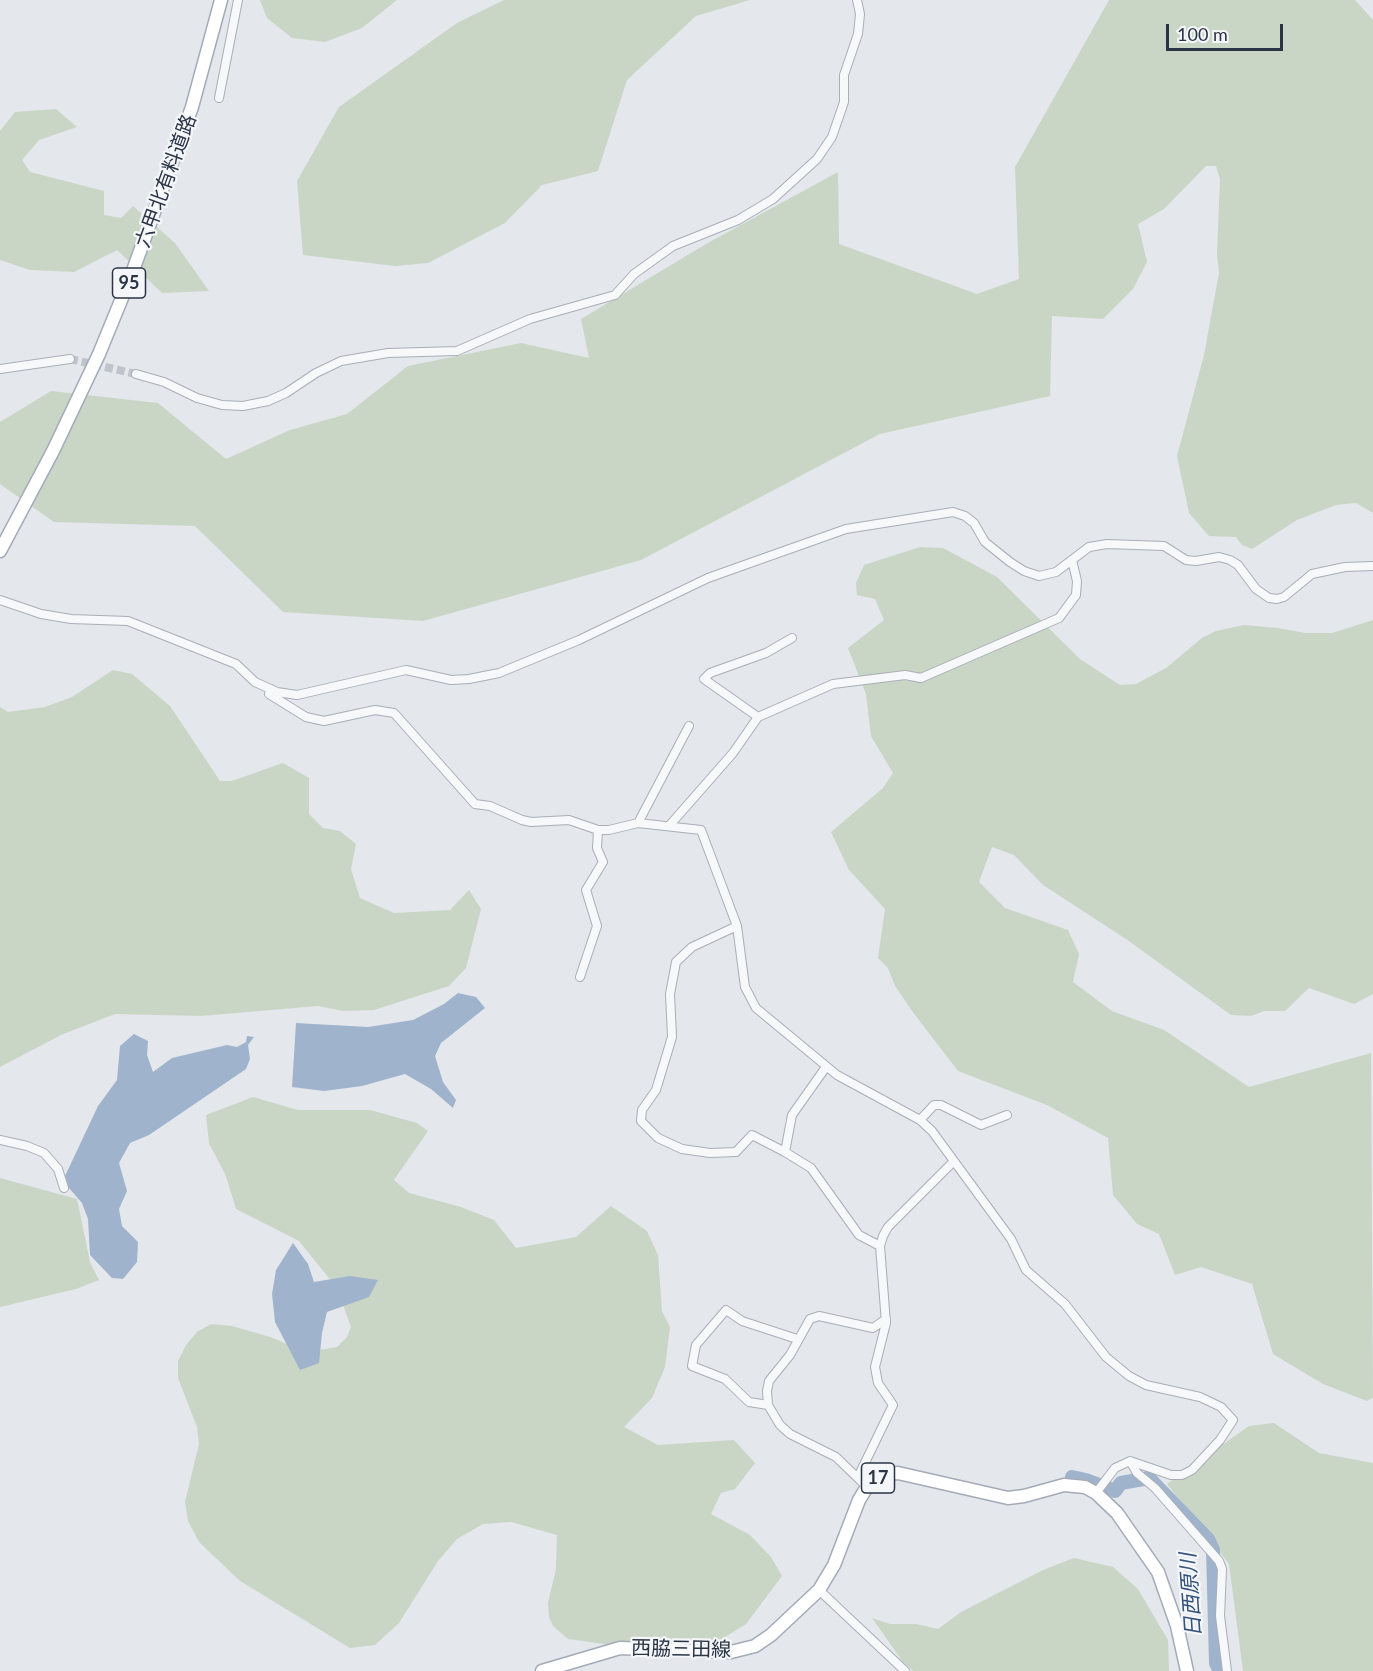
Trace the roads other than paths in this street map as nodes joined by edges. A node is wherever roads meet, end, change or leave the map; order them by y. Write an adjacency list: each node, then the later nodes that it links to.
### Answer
1 (221, 0): 8 (main road, 六甲北有料道路 / 95)
2 (238, 0): 4 (street)
3 (857, 0): 7 (street)
4 (219, 98)
5 (70, 359): 6 (street)
6 (0, 369)
7 (136, 374)
8 (0, 551)
9 (1072, 560): 10 (street); 13 (street); 14 (street)
10 (1373, 566)
11 (0, 600): 13 (street)
12 (792, 638): 14 (street)
13 (271, 689): 18 (street)
14 (758, 717): 17 (street)
15 (688, 726): 16 (street)
16 (638, 823): 17 (street); 18 (street)
17 (669, 826): 19 (street)
18 (598, 830): 20 (street)
19 (736, 926): 21 (street); 25 (street)
20 (580, 977)
21 (826, 1067): 23 (street); 25 (street)
22 (1007, 1115): 23 (street)
23 (920, 1120): 26 (street)
24 (0, 1140): 27 (street)
25 (785, 1152): 28 (street)
26 (954, 1161): 28 (street); 32 (street)
27 (64, 1188)
28 (880, 1246): 29 (street)
29 (886, 1319): 30 (street); 33 (street)
30 (797, 1339): 31 (street); 31 (street)
31 (768, 1405): 33 (street)
32 (1130, 1461): 35 (street); 40 (street)
33 (858, 1477): 34 (street)
34 (867, 1487): 35 (main road, 17); 36 (main road, 西脇三田線 / 17)
35 (1096, 1492): 39 (main road)
36 (819, 1590): 37 (main road, 西脇三田線 / 17); 38 (street)
37 (549, 1670)
38 (902, 1670)
39 (1187, 1671)
40 (1227, 1671)

